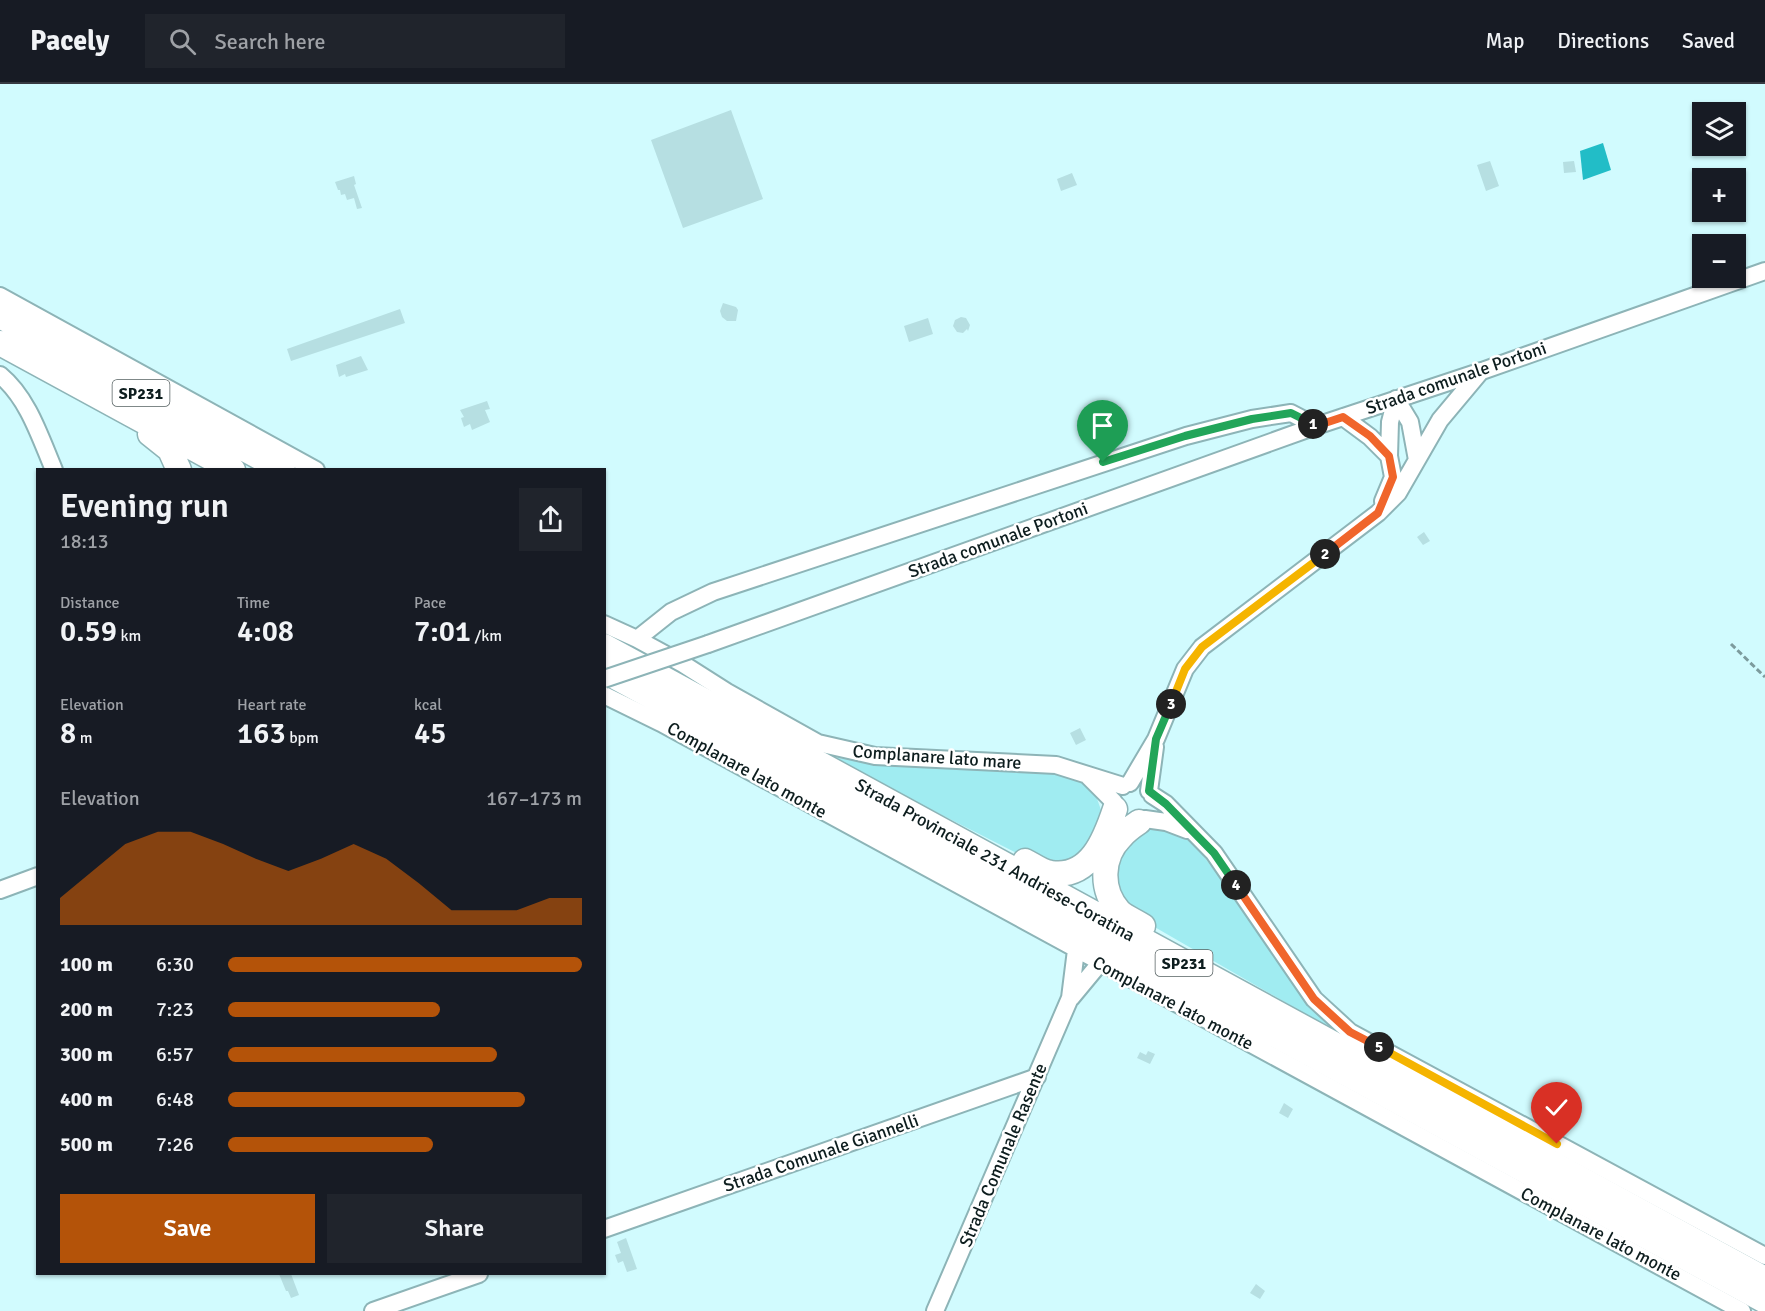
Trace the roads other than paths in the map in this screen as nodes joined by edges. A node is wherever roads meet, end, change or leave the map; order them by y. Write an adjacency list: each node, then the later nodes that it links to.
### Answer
1 (1765, 271): 6 (street, Strada comunale Portoni)
2 (0, 296): 17 (street)
3 (0, 316): 16 (highway, SP231)
4 (0, 343): 5 (highway, SP231)
5 (23, 355): 14 (highway); 15 (highway, SP231)
6 (1482, 370): 8 (street, Strada comunale Portoni); 12 (street)
7 (0, 375): 13 (street)
8 (1396, 399): 9 (street, Strada comunale Portoni); 11 (street); 12 (street)
9 (1343, 417): 10 (street, Strada comunale Portoni); 11 (street)
10 (1316, 426): 20 (street); 23 (street, Strada comunale Portoni, bridge)
11 (1389, 456): 18 (street)
12 (1417, 460): 18 (street)
13 (53, 468)
14 (178, 468)
15 (229, 468)
16 (279, 468)
17 (312, 468)
18 (1378, 513): 25 (street)
19 (606, 625): 20 (street, Complanare lato mare)
20 (637, 639): 26 (street, Complanare lato mare)
21 (606, 647): 30 (highway, Strada Provinciale 231 Andriese-Coratina / SP231)
22 (606, 672): 44 (highway, Strada Provinciale 231 Andriese-Coratina / SP231)
23 (606, 678)
24 (606, 696): 35 (street, Complanare lato monte)
25 (1156, 739): 27 (street); 28 (street)
26 (1084, 772): 27 (street, Complanare lato mare); 29 (street)
27 (1126, 785): 28 (street); 29 (street)
28 (1150, 793): 31 (street); 32 (street)
29 (1114, 806): 30 (highway); 31 (street)
30 (914, 816): 37 (highway, Strada Provinciale 231 Andriese-Coratina / SP231)
31 (1142, 820): 32 (street); 37 (highway)
32 (1192, 831): 41 (street)
33 (36, 877): 34 (street)
34 (0, 890)
35 (1076, 950): 36 (street, Complanare lato monte); 38 (street)
36 (1100, 963): 38 (street); 47 (street, Complanare lato monte)
37 (1232, 989): 43 (highway, Strada Provinciale 231 Andriese-Coratina / SP231)
38 (1070, 998): 39 (street, Strada Comunale Rasente)
39 (1037, 1077): 40 (street, Strada Comunale Giannelli); 46 (street, Strada Comunale Rasente)
40 (606, 1228)
41 (1765, 1256)
42 (476, 1275): 45 (street)
43 (1765, 1279)
44 (1765, 1301)
45 (373, 1311)
46 (935, 1311)
47 (1742, 1311)

